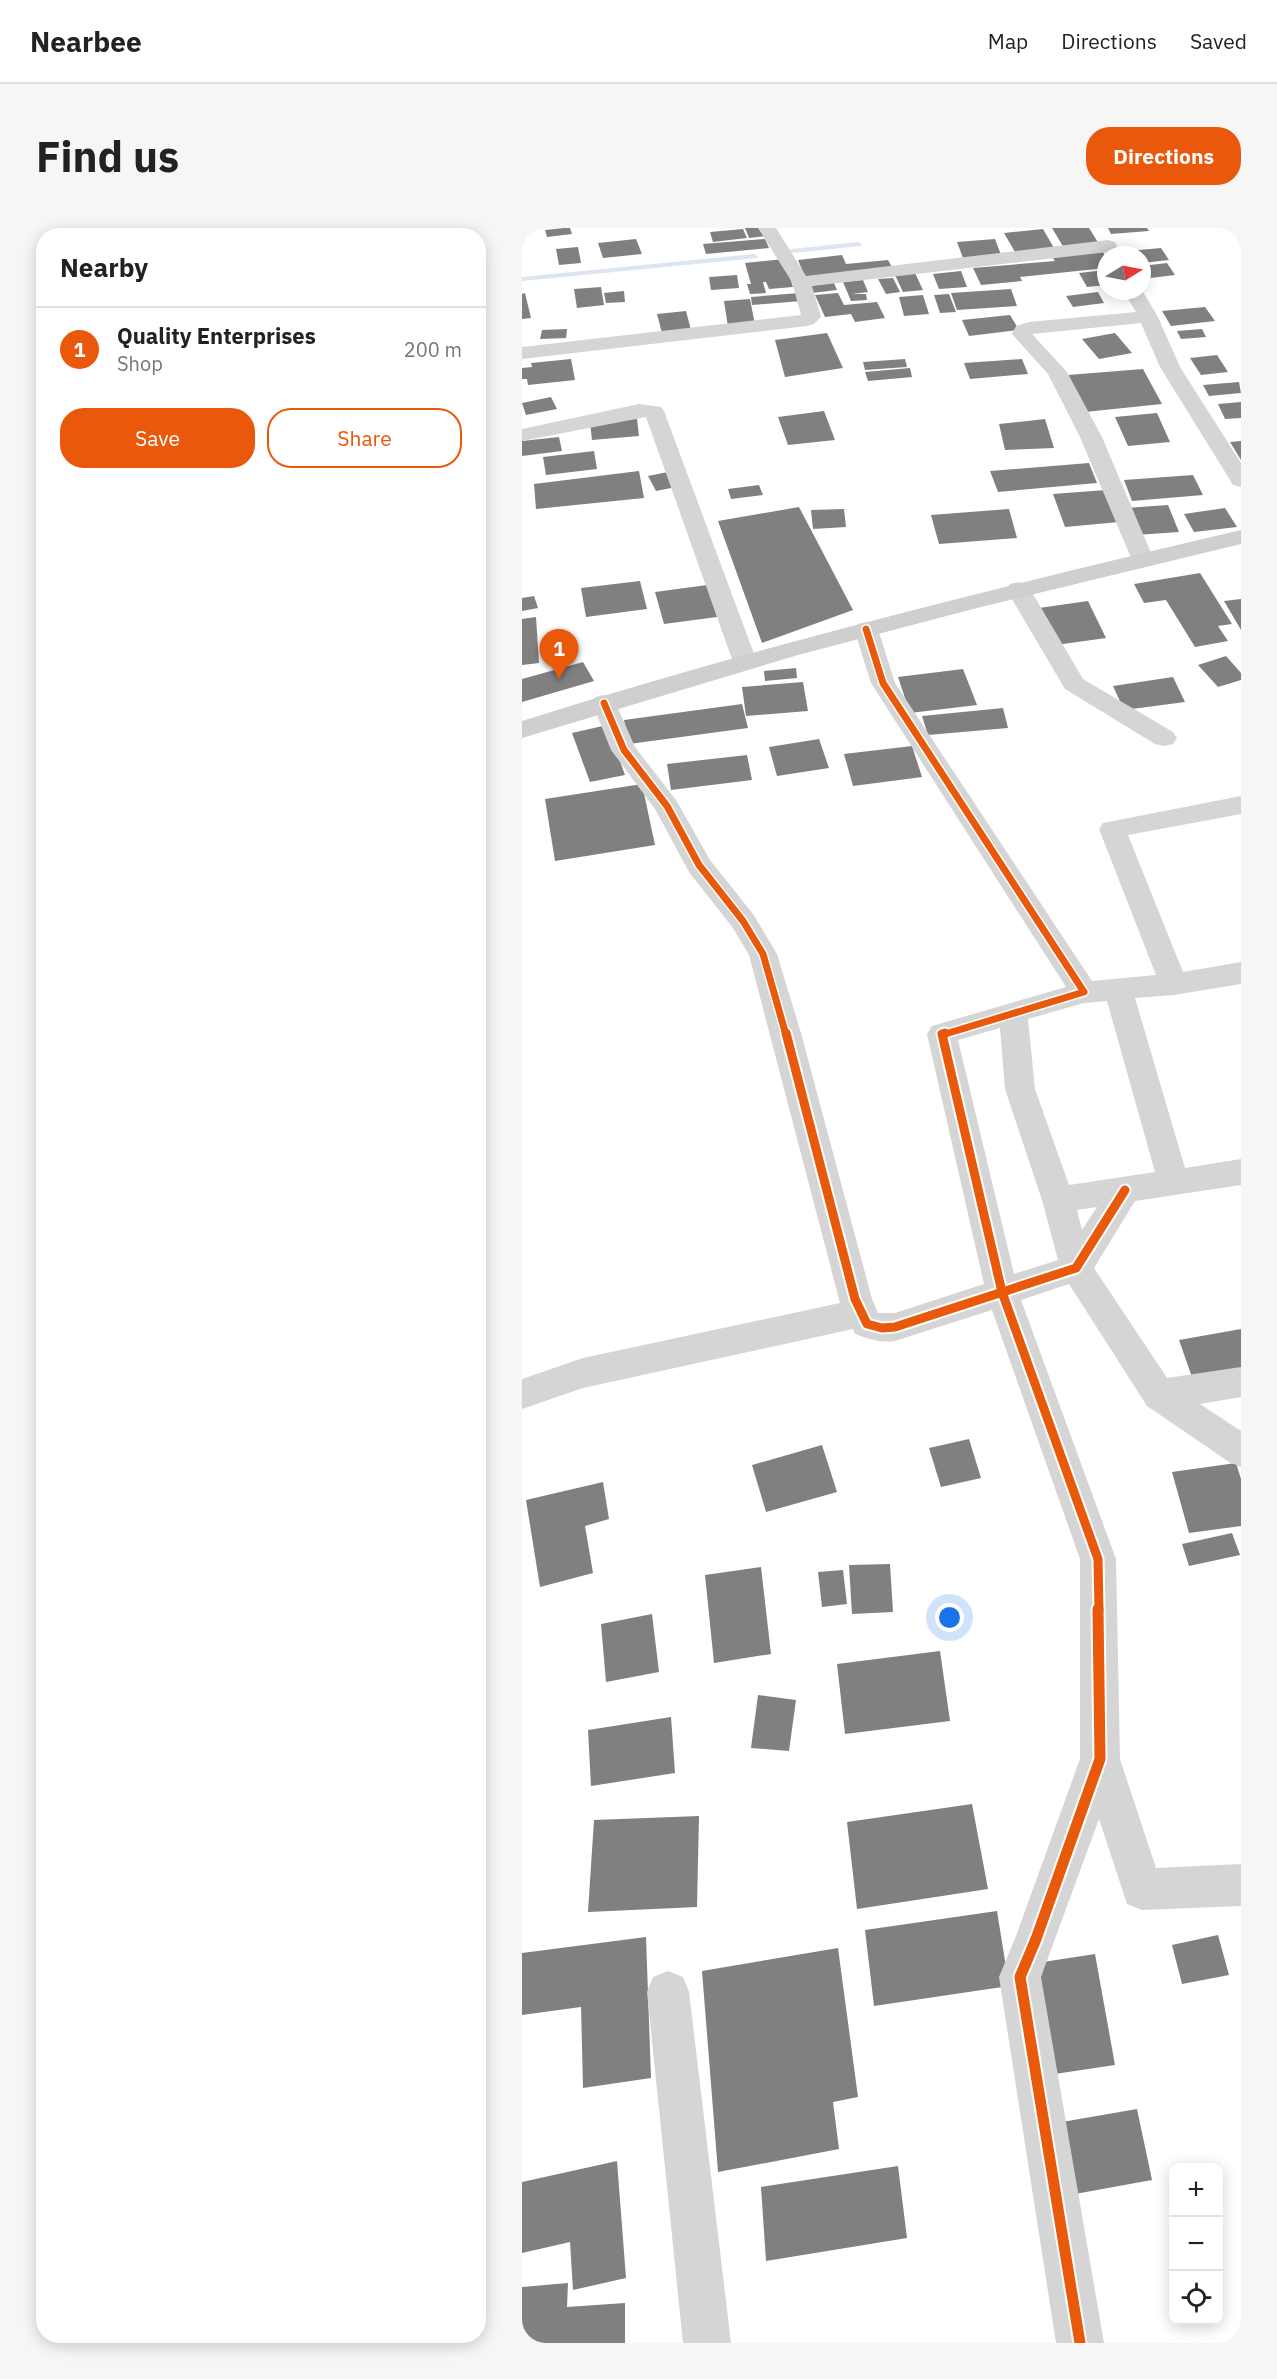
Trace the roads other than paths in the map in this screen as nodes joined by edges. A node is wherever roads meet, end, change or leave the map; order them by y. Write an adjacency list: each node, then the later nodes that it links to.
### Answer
1 (767, 228): 5 (street)
2 (1094, 228): 3 (street)
3 (1107, 246)
4 (1097, 252): 5 (street)
5 (801, 282): 8 (street)
6 (1138, 300): 7 (street)
7 (1148, 317): 10 (street); 12 (street)
8 (522, 353)
9 (522, 435): 15 (street)
10 (1241, 480)
11 (1241, 537): 12 (main road)
12 (1143, 560): 13 (main road)
13 (1018, 589): 14 (main road); 18 (street)
14 (867, 629): 15 (main road); 23 (street)
15 (745, 662): 16 (main road)
16 (604, 703): 17 (main road); 31 (street)
17 (522, 730)
18 (1164, 738)
19 (1241, 805): 21 (street)
20 (1241, 973): 21 (street)
21 (1174, 984): 22 (street)
22 (1118, 989): 23 (street); 26 (street)
23 (1084, 992): 24 (street)
24 (1013, 1013): 28 (street); 30 (street)
25 (1241, 1172): 26 (street)
26 (1173, 1182): 27 (street)
27 (1125, 1190): 28 (street); 29 (street)
28 (1058, 1200): 29 (street)
29 (1076, 1268): 30 (street); 34 (street)
30 (1002, 1292): 31 (street); 36 (street)
31 (861, 1313): 33 (street)
32 (1241, 1382): 34 (street)
33 (522, 1394)
34 (1159, 1395): 35 (street)
35 (1241, 1451)
36 (1100, 1759): 37 (street); 40 (street)
37 (1241, 1885)
38 (669, 1992): 39 (street)
39 (707, 2343)
40 (1080, 2343)

